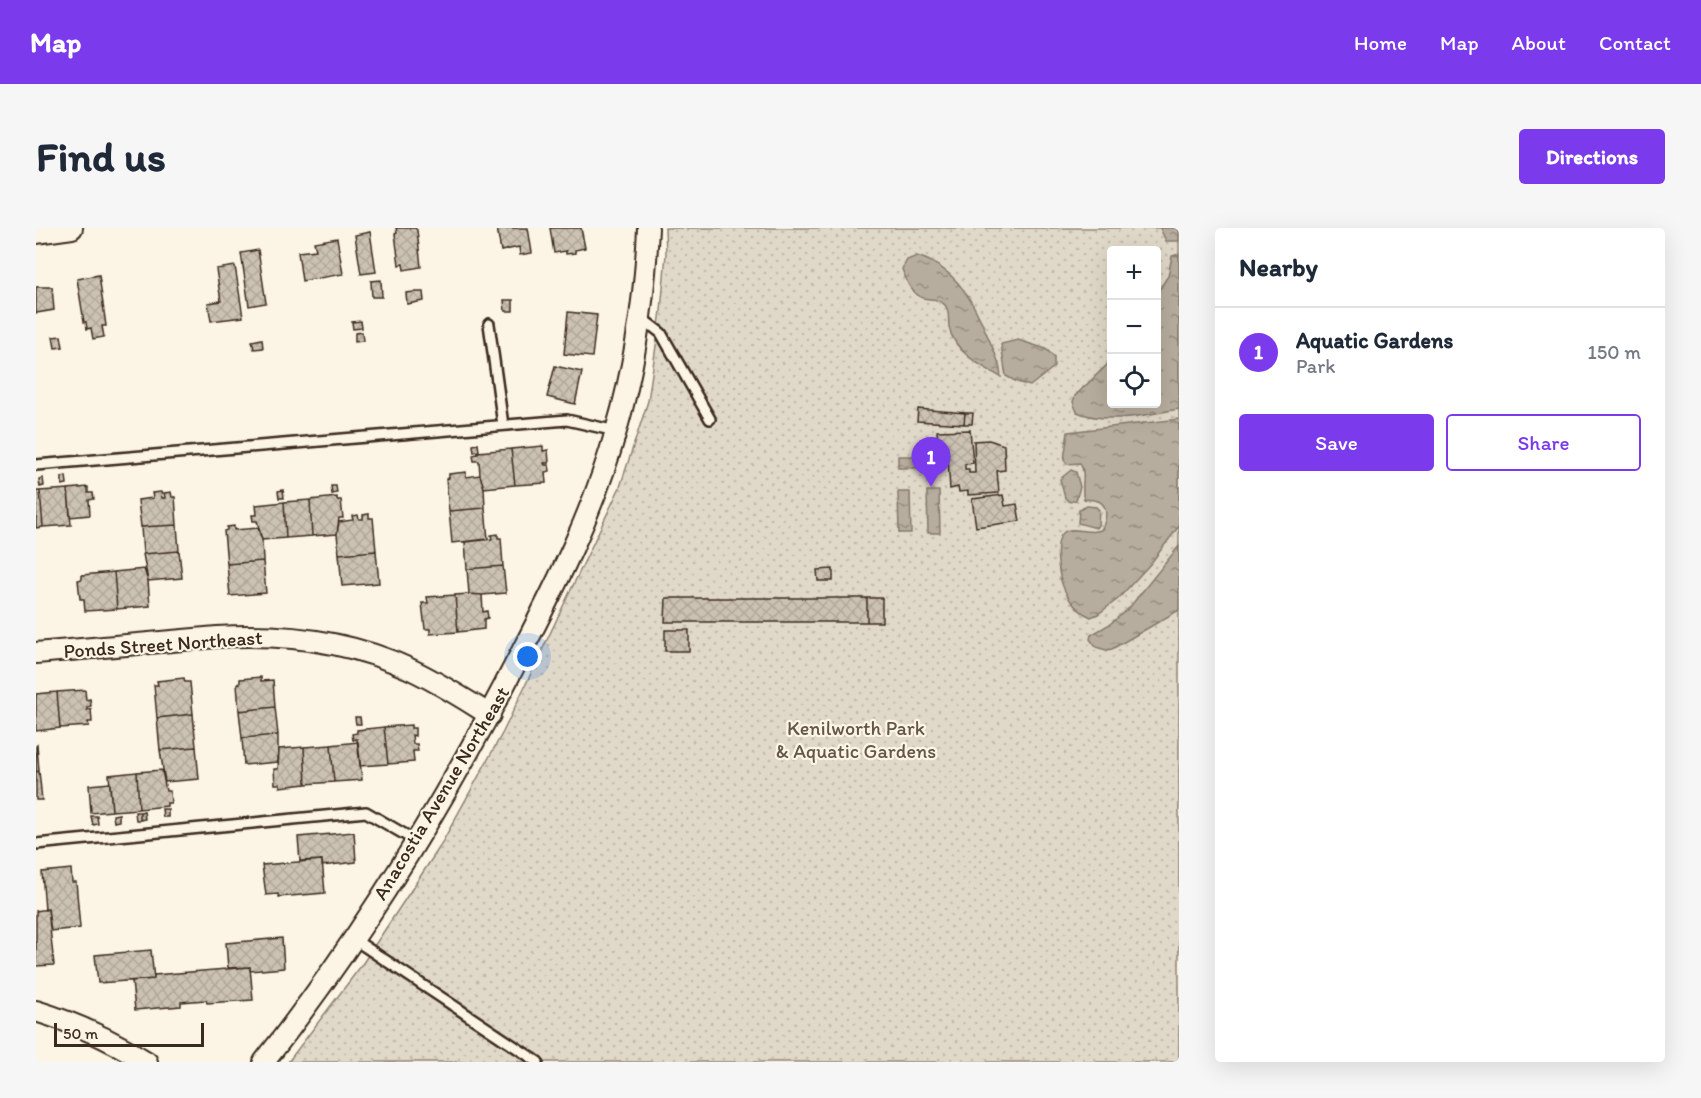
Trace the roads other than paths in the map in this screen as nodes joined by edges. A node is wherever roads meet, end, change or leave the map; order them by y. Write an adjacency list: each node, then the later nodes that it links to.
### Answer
1 (72, 228): 3 (street)
2 (648, 228): 4 (street, Anacostia Avenue Northeast)
3 (36, 233)
4 (640, 317): 6 (lane); 8 (street, Anacostia Avenue Northeast)
5 (489, 324): 7 (lane)
6 (710, 419)
7 (503, 425): 8 (lane); 9 (lane)
8 (616, 431): 11 (street, Anacostia Avenue Northeast)
9 (36, 465)
10 (36, 653): 11 (street, Ponds Street Northeast)
11 (489, 715): 12 (street, Anacostia Avenue Northeast)
12 (416, 841): 13 (lane); 14 (street, Anacostia Avenue Northeast)
13 (36, 844)
14 (352, 938): 17 (street, Anacostia Avenue Northeast); 18 (lane)
15 (36, 1011): 16 (street)
16 (147, 1062)
17 (264, 1062)
18 (538, 1062)

